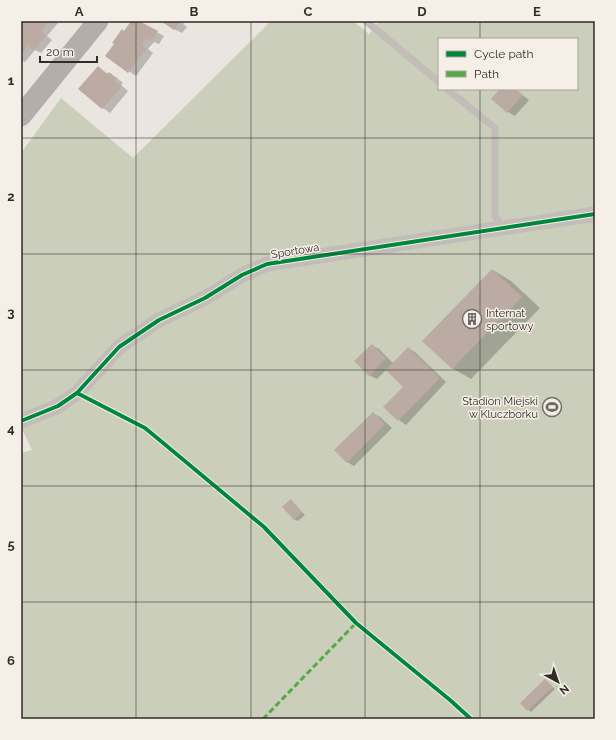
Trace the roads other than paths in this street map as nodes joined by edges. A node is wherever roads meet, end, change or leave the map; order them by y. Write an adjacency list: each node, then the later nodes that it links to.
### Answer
1 (98, 21): 5 (street)
2 (366, 21): 3 (lane)
3 (438, 81)
4 (448, 90): 7 (lane)
5 (21, 116)
6 (595, 214): 7 (street, Sportowa)
7 (504, 228): 8 (street, Sportowa)
8 (21, 421)

